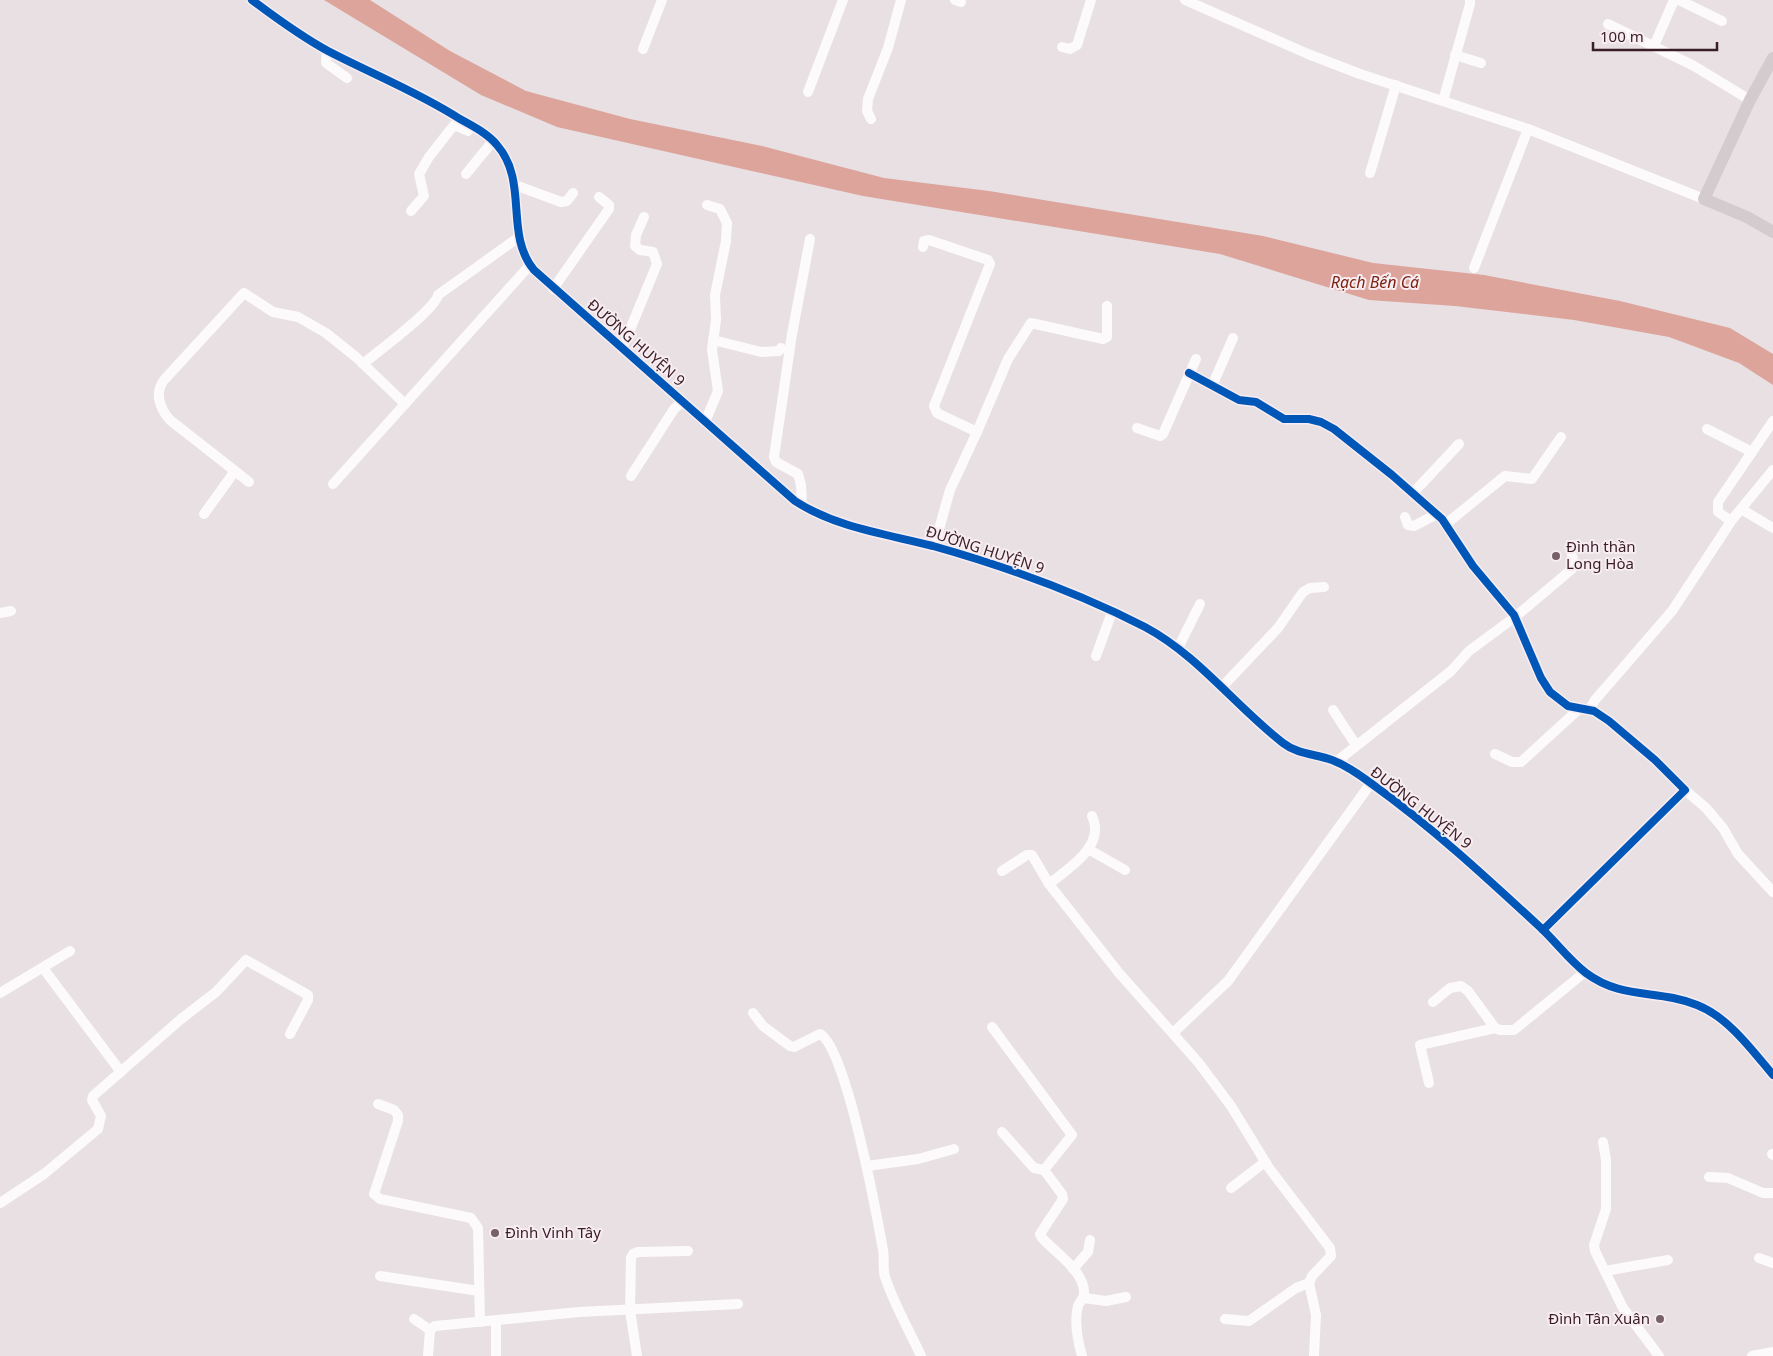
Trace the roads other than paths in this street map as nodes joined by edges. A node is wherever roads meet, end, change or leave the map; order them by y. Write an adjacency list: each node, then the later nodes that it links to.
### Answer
1 (252, 0): 15 (street, ĐƯỜNG HUYỆN 9)
2 (662, 0): 14 (street)
3 (843, 0): 21 (street)
4 (902, 0): 24 (street)
5 (1092, 0): 13 (street)
6 (1185, 0): 20 (street)
7 (1470, 0): 16 (street)
8 (1674, 0): 12 (street)
9 (1679, 0): 10 (street)
10 (1722, 21)
11 (1608, 24): 12 (street)
12 (1654, 46): 22 (street)
13 (1062, 47)
14 (643, 49)
15 (327, 50): 19 (street); 26 (street, ĐƯỜNG HUYỆN 9)
16 (1455, 54): 18 (street); 23 (street)
17 (1773, 58): 22 (main road)
18 (1481, 63)
19 (347, 78)
20 (1396, 85): 23 (street); 27 (street)
21 (808, 92)
22 (1750, 100): 32 (main road)
23 (1443, 101): 25 (street)
24 (871, 119)
25 (1528, 129): 32 (street); 41 (street)
26 (491, 143): 28 (street); 29 (street, ĐƯỜNG HUYỆN 9); 34 (street)
27 (1370, 173)
28 (466, 174)
29 (515, 185): 30 (street); 37 (street, ĐƯỜNG HUYỆN 9)
30 (573, 193)
31 (600, 197): 42 (street)
32 (1704, 199): 36 (main road)
33 (707, 204): 45 (street)
34 (411, 211)
35 (644, 217): 47 (street)
36 (1773, 232)
37 (519, 237): 40 (street, ĐƯỜNG HUYỆN 9); 49 (street)
38 (810, 239): 68 (street)
39 (923, 247): 58 (street)
40 (530, 265): 42 (street, ĐƯỜNG HUYỆN 9); 53 (street)
41 (1474, 268)
42 (554, 290): 47 (street, ĐƯỜNG HUYỆN 9)
43 (1107, 306): 58 (street)
44 (1234, 338): 51 (street)
45 (713, 340): 46 (street); 55 (street)
46 (781, 348)
47 (622, 349): 52 (street, ĐƯỜNG HUYỆN 9)
48 (1196, 359): 50 (street)
49 (363, 364): 53 (street); 63 (street)
50 (1189, 373): 51 (street); 56 (street)
51 (1212, 386): 67 (street)
52 (682, 402): 55 (street, ĐƯỜNG HUYỆN 9); 64 (street)
53 (405, 404): 66 (street)
54 (1773, 421): 61 (street)
55 (705, 422): 68 (street, ĐƯỜNG HUYỆN 9)
56 (1137, 428)
57 (1707, 429): 61 (street)
58 (977, 432): 76 (street)
59 (1561, 437): 74 (street)
60 (1458, 444): 67 (street)
61 (1752, 452): 73 (street)
62 (1773, 470): 69 (street)
63 (235, 471): 65 (street); 70 (street)
64 (630, 476)
65 (249, 482)
66 (333, 484)
67 (1413, 493): 71 (street)
68 (802, 506): 76 (street, ĐƯỜNG HUYỆN 9)
69 (1741, 509): 73 (street); 75 (street)
70 (204, 514)
71 (1437, 514): 72 (street); 74 (street)
72 (1405, 517)
73 (1731, 521): 88 (street)
74 (1446, 524): 83 (street)
75 (1773, 528)
76 (934, 546): 81 (street, ĐƯỜNG HUYỆN 9)
77 (1572, 556): 83 (street)
78 (1324, 587): 86 (street)
79 (1200, 604): 84 (street)
80 (12, 611): 82 (street)
81 (1112, 612): 84 (street, ĐƯỜNG HUYỆN 9); 85 (street)
82 (0, 613)
83 (1515, 617): 88 (street); 89 (street)
84 (1178, 648): 86 (street, ĐƯỜNG HUYỆN 9)
85 (1096, 656)
86 (1222, 688): 91 (street, ĐƯỜNG HUYỆN 9)
87 (1333, 710): 89 (street)
88 (1584, 710): 90 (street); 93 (street)
89 (1356, 745): 91 (street)
90 (1495, 754)
91 (1336, 762): 92 (street, ĐƯỜNG HUYỆN 9)
92 (1371, 783): 100 (street, ĐƯỜNG HUYỆN 9); 109 (street)
93 (1685, 790): 99 (street); 100 (street)
94 (1092, 816): 95 (street)
95 (1088, 849): 96 (street); 98 (street)
96 (1125, 870)
97 (1002, 871): 98 (street)
98 (1049, 884): 109 (street)
99 (1773, 892)
100 (1543, 930): 103 (street, ĐƯỜNG HUYỆN 9)
101 (70, 951): 102 (street)
102 (43, 968): 104 (street); 111 (street)
103 (1585, 972): 108 (street); 112 (street, ĐƯỜNG HUYỆN 9)
104 (0, 994)
105 (1433, 1002): 108 (street)
106 (754, 1013): 119 (street)
107 (992, 1027): 120 (street)
108 (1495, 1028): 113 (street)
109 (1173, 1033): 118 (street)
110 (290, 1034): 111 (street)
111 (121, 1072): 124 (street)
112 (1773, 1075)
113 (1429, 1083)
114 (378, 1104): 134 (street)
115 (1002, 1132): 120 (street)
116 (1602, 1142): 131 (street)
117 (954, 1149): 119 (street)
118 (1265, 1162): 122 (street); 133 (street)
119 (867, 1166): 148 (street)
120 (1044, 1170): 130 (street)
121 (1709, 1177): 123 (street)
122 (1231, 1188)
123 (1773, 1193)
124 (0, 1203)
125 (1090, 1240): 130 (street)
126 (688, 1251): 138 (street)
127 (1759, 1258): 129 (street)
128 (1668, 1260): 131 (street)
129 (1773, 1263)
130 (1073, 1270): 136 (street)
131 (1605, 1271): 151 (street)
132 (380, 1276): 134 (street)
133 (1309, 1282): 139 (street); 150 (street)
134 (479, 1291): 142 (street)
135 (1126, 1297): 136 (street)
136 (1084, 1298): 149 (street)
137 (738, 1304): 138 (street)
138 (630, 1310): 141 (street); 147 (street)
139 (1225, 1318)
140 (414, 1319): 143 (street)
141 (496, 1321): 142 (street); 146 (street)
142 (480, 1322): 143 (street)
143 (430, 1330): 145 (street)
144 (1773, 1353): 152 (street)
145 (428, 1356)
146 (496, 1356)
147 (637, 1356)
148 (921, 1356)
149 (1082, 1356)
150 (1314, 1356)
151 (1659, 1356)
152 (1752, 1356)

